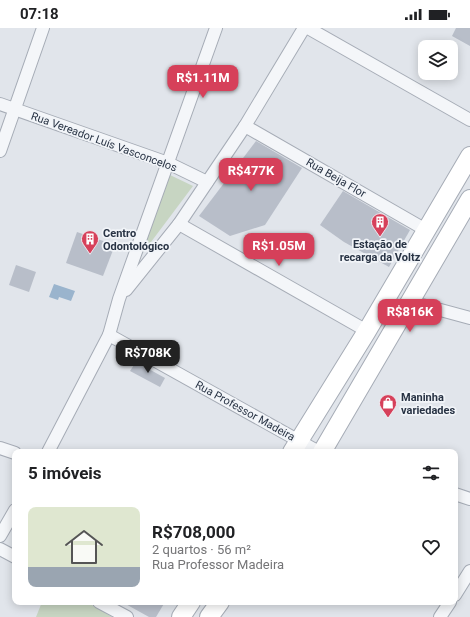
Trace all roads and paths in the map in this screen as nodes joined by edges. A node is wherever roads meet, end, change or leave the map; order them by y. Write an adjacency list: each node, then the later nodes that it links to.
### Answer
1 (43, 28): 6 (street)
2 (216, 28): 11 (street)
3 (304, 28): 8 (street)
4 (308, 28): 7 (street)
5 (0, 104): 6 (street, Rua Vereador Luís Vasconcelos)
6 (15, 110): 9 (street); 11 (street, Rua Vereador Luís Vasconcelos)
7 (470, 120)
8 (245, 126): 12 (street); 15 (street, Rua Beija Flor)
9 (0, 151)
10 (470, 156): 15 (main road)
11 (168, 163): 12 (street, Rua Vereador Luís Vasconcelos); 16 (street)
12 (207, 182): 14 (street)
13 (470, 199): 17 (main road)
14 (178, 224): 16 (street); 19 (street)
15 (426, 230): 19 (main road)
16 (119, 299): 20 (street)
17 (410, 302): 18 (street); 25 (main road)
18 (470, 318)
19 (367, 331): 21 (main road)
20 (109, 335): 21 (street, Rua Professor Madeira); 23 (street)
21 (296, 446): 24 (street, Rua Professor Madeira)
22 (0, 448): 26 (street)
23 (53, 449)
24 (308, 449)
25 (324, 449)
26 (12, 452)
27 (458, 495): 28 (street)
28 (470, 499)
29 (12, 515): 30 (street)
30 (0, 536)
31 (0, 549): 32 (street)
32 (12, 555)
33 (470, 571): 34 (street)
34 (458, 590)
35 (105, 605): 39 (street)
36 (189, 605): 40 (main road)
37 (218, 605): 41 (main road)
38 (448, 605): 42 (street)
39 (127, 617)
40 (181, 617)
41 (210, 617)
42 (440, 617)

